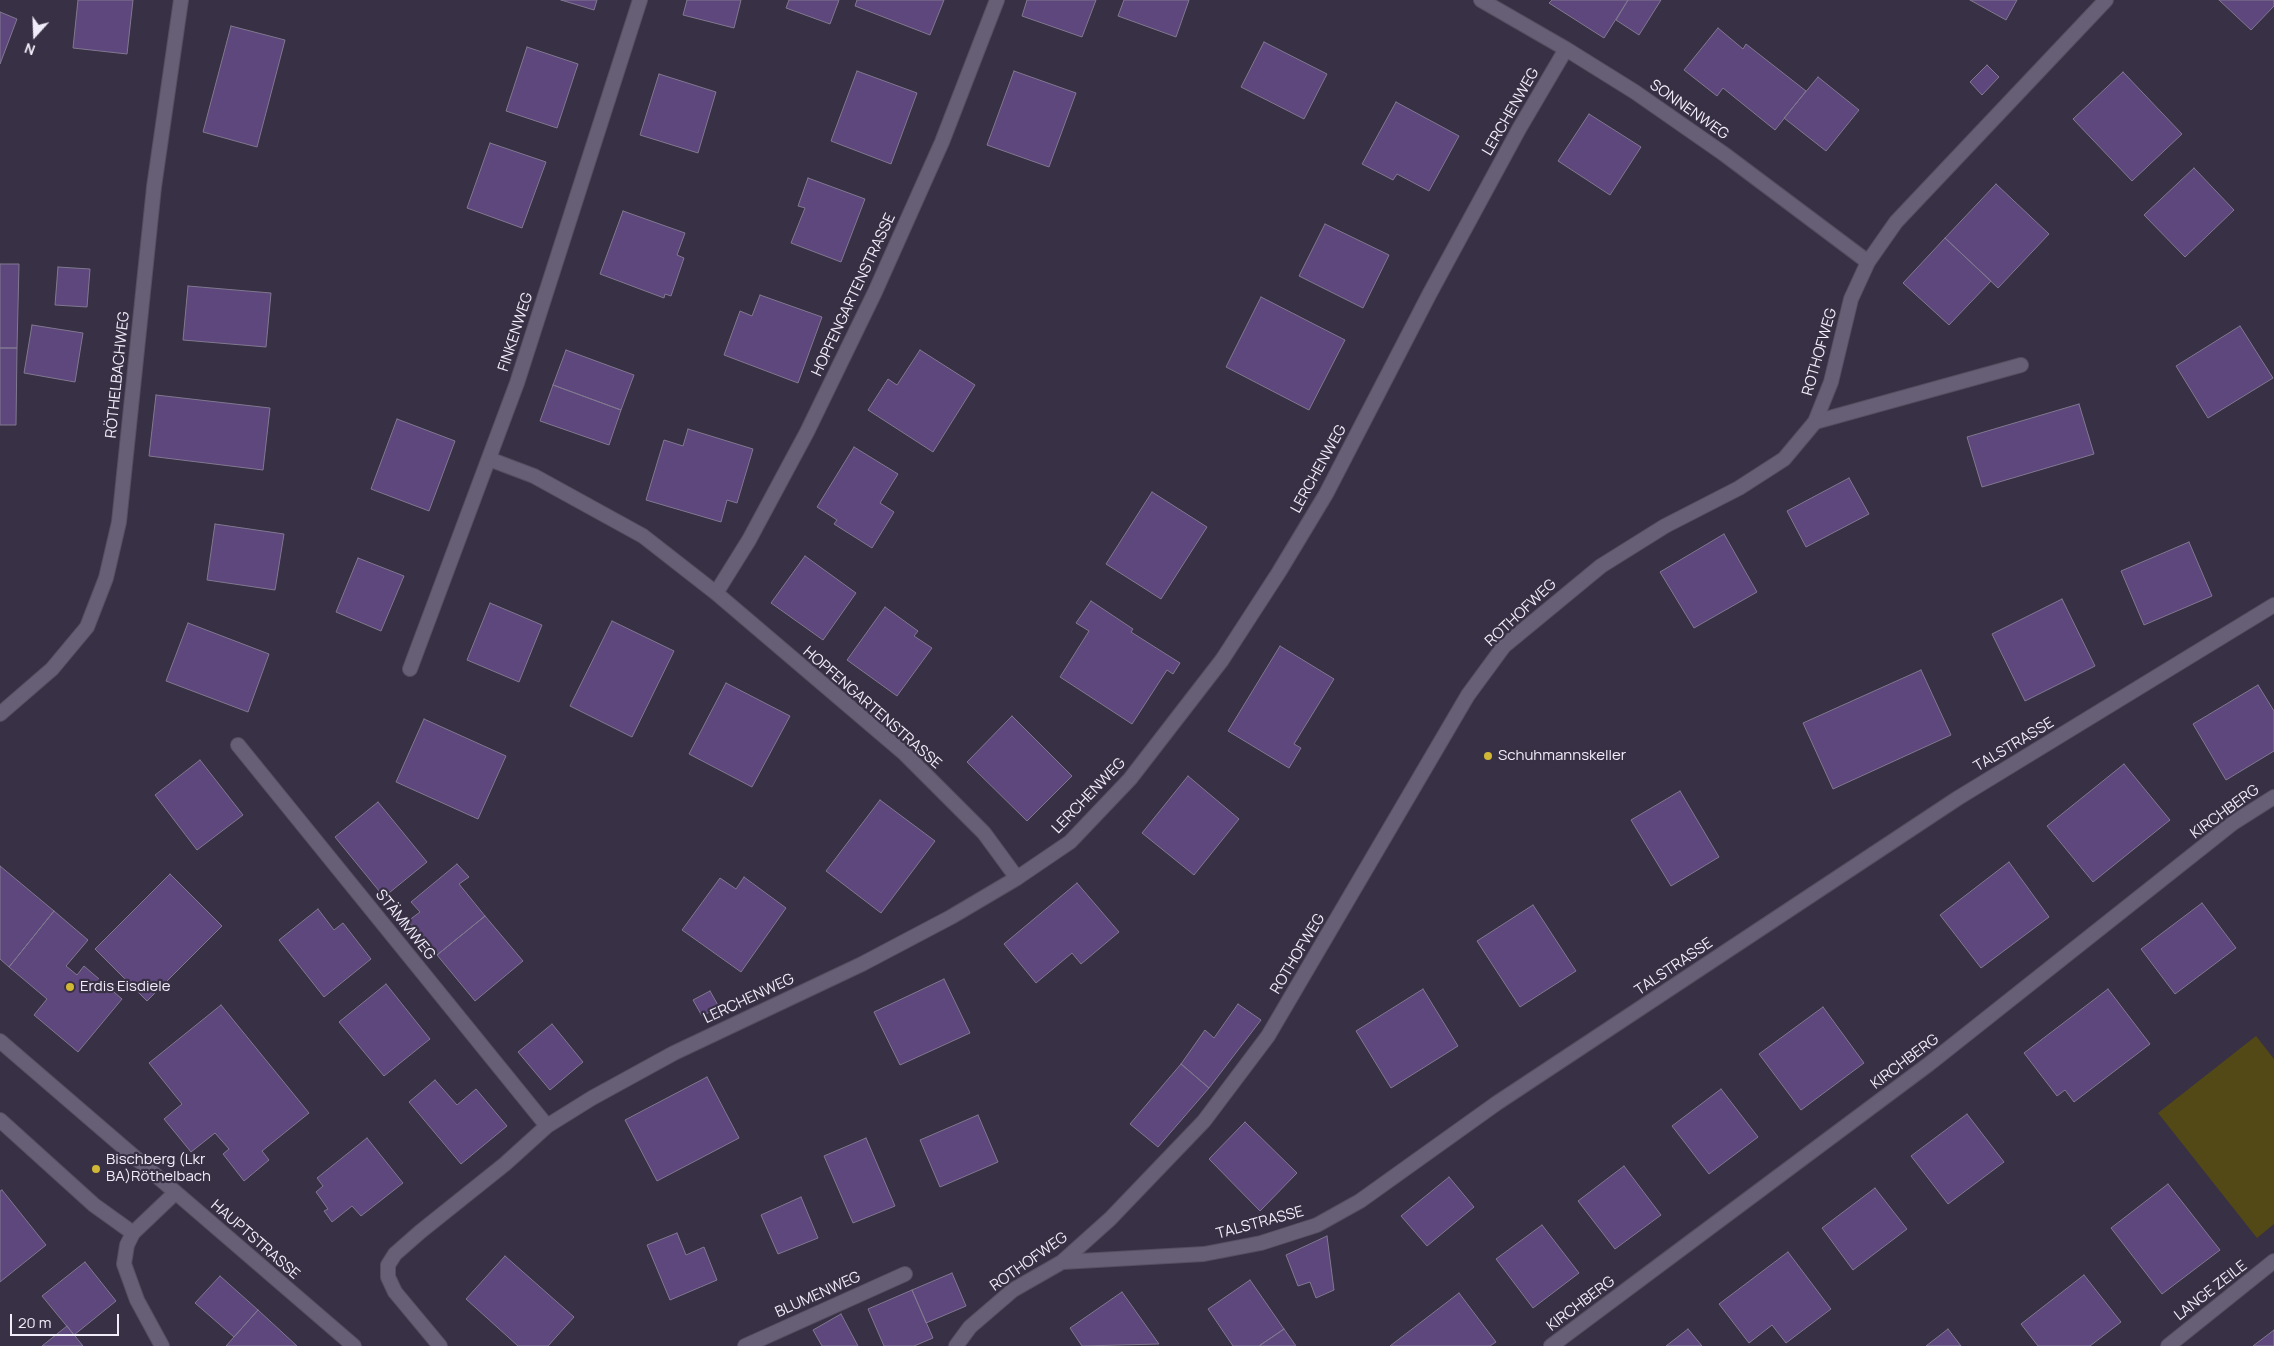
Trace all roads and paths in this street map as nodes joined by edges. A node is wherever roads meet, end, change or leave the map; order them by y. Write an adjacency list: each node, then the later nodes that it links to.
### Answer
1 (181, 0): 14 (street, RÖTHELBACHWEG)
2 (640, 0): 10 (street, FINKENWEG)
3 (997, 0): 11 (street, HOPFENGARTENSTRASSE)
4 (1481, 0): 6 (street, SONNENWEG)
5 (2106, 0): 7 (street, ROTHOFWEG)
6 (1566, 49): 7 (street, SONNENWEG); 17 (street, LERCHENWEG)
7 (1868, 262): 9 (street, ROTHOFWEG)
8 (2021, 365): 9 (street)
9 (1814, 422): 23 (street, ROTHOFWEG)
10 (489, 459): 11 (street, HOPFENGARTENSTRASSE); 13 (street, FINKENWEG)
11 (716, 593): 17 (street, HOPFENGARTENSTRASSE)
12 (2274, 605): 23 (street, TALSTRASSE)
13 (410, 669)
14 (0, 714)
15 (238, 745): 20 (street, STÄMMWEG)
16 (2274, 797): 31 (street, KIRCHBERG)
17 (1017, 878): 20 (street, LERCHENWEG)
18 (0, 1041): 21 (street, HAUPTSTRASSE)
19 (0, 1120): 22 (street)
20 (547, 1126): 28 (street, LERCHENWEG)
21 (175, 1193): 22 (street); 27 (street, HAUPTSTRASSE)
22 (133, 1233): 26 (street)
23 (1062, 1262): 30 (street, ROTHOFWEG)
24 (2274, 1262): 32 (street, LANGE ZEILE)
25 (905, 1274): 29 (street, BLUMENWEG)
26 (162, 1346)
27 (354, 1346)
28 (440, 1346)
29 (745, 1346)
30 (956, 1346)
31 (1551, 1346)
32 (2168, 1346)

